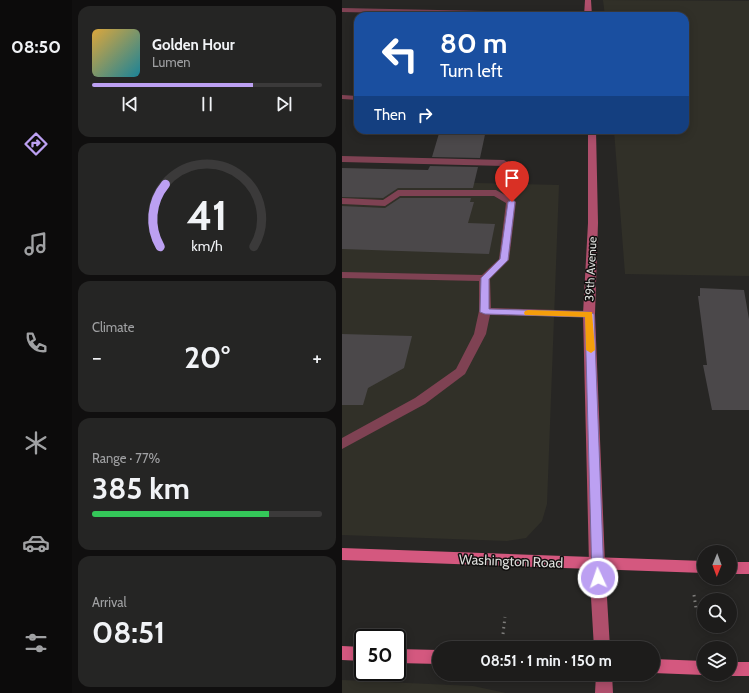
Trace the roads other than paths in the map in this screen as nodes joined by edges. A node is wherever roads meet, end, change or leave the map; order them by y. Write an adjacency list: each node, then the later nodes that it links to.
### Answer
1 (588, 0): 4 (main road)
2 (342, 10): 3 (street)
3 (424, 12)
4 (588, 12)
5 (342, 98): 6 (street)
6 (354, 98)
7 (592, 134): 14 (main road, 39th Avenue)
8 (342, 159): 9 (street)
9 (504, 163)
10 (342, 201): 12 (street)
11 (342, 275): 12 (street)
12 (485, 278): 13 (street)
13 (485, 312): 14 (street); 15 (street)
14 (589, 314): 17 (main road, 39th Avenue)
15 (342, 444)
16 (342, 554): 17 (main road, Washington Road)
17 (597, 564): 18 (main road, Washington Road); 21 (main road, 39th Avenue)
18 (697, 567)
19 (737, 568): 20 (main road)
20 (749, 568)
21 (602, 641)
22 (342, 653): 23 (main road)
23 (354, 654)
24 (406, 656): 25 (main road)
25 (432, 657)
26 (660, 666): 27 (main road)
27 (697, 668)
28 (737, 669): 29 (main road)
29 (749, 669)
30 (604, 681): 31 (main road)
31 (604, 693)

